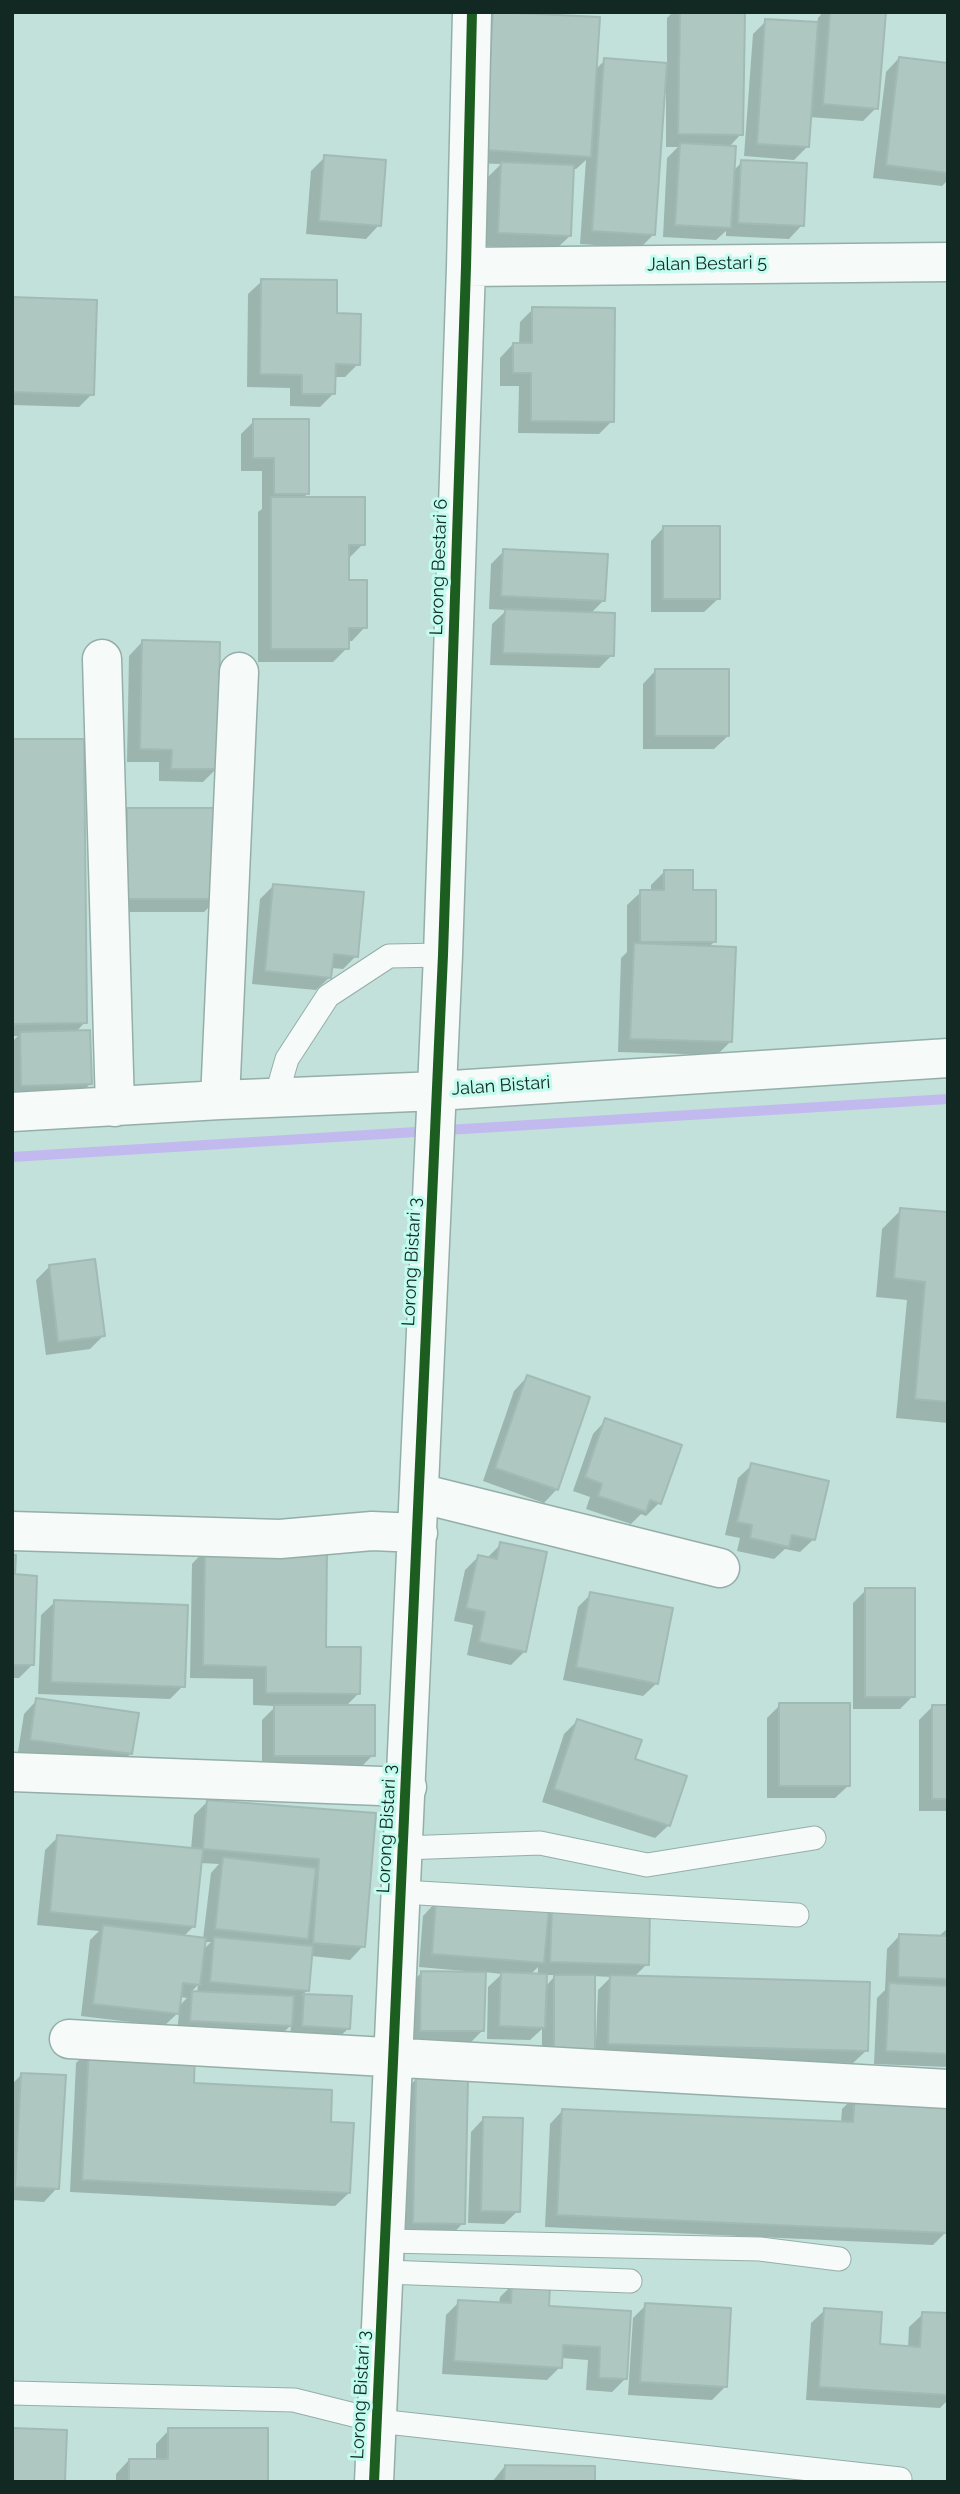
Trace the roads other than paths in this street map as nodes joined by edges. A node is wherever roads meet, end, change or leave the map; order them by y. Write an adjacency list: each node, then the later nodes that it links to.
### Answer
1 (472, 12): 3 (street, Lorong Bestari 6)
2 (948, 262): 3 (street, Jalan Bestari 5)
3 (466, 267): 6 (street, Lorong Bestari 6)
4 (102, 659): 10 (street)
5 (239, 672): 9 (street)
6 (443, 956): 8 (lane); 11 (street, Lorong Bestari 6)
7 (948, 1058): 11 (street, Jalan Bistari)
8 (276, 1097): 9 (street, Jalan Bistari); 11 (street, Jalan Bistari)
9 (219, 1100): 10 (street, Jalan Bistari)
10 (115, 1107): 12 (street, Jalan Bistari)
11 (436, 1107): 13 (street, Lorong Bistari 3)
12 (12, 1112)
13 (419, 1493): 15 (street, Lorong Bistari 3); 16 (street)
14 (12, 1531): 15 (street)
15 (418, 1533): 18 (street, Lorong Bistari 3)
16 (719, 1568)
17 (12, 1772): 18 (street)
18 (407, 1787): 20 (street, Lorong Bistari 3)
19 (814, 1838): 20 (lane)
20 (403, 1848): 21 (street, Lorong Bistari 3)
21 (402, 1892): 22 (lane); 24 (street, Lorong Bistari 3)
22 (797, 1915)
23 (69, 2039): 24 (street)
24 (394, 2056): 25 (street); 26 (street, Lorong Bistari 3)
25 (948, 2089)
26 (386, 2256): 27 (lane); 28 (lane); 30 (street, Lorong Bistari 3)
27 (839, 2259)
28 (630, 2280)
29 (12, 2393): 30 (lane)
30 (378, 2420): 31 (lane); 32 (street, Lorong Bistari 3)
31 (900, 2479)
32 (374, 2482)

